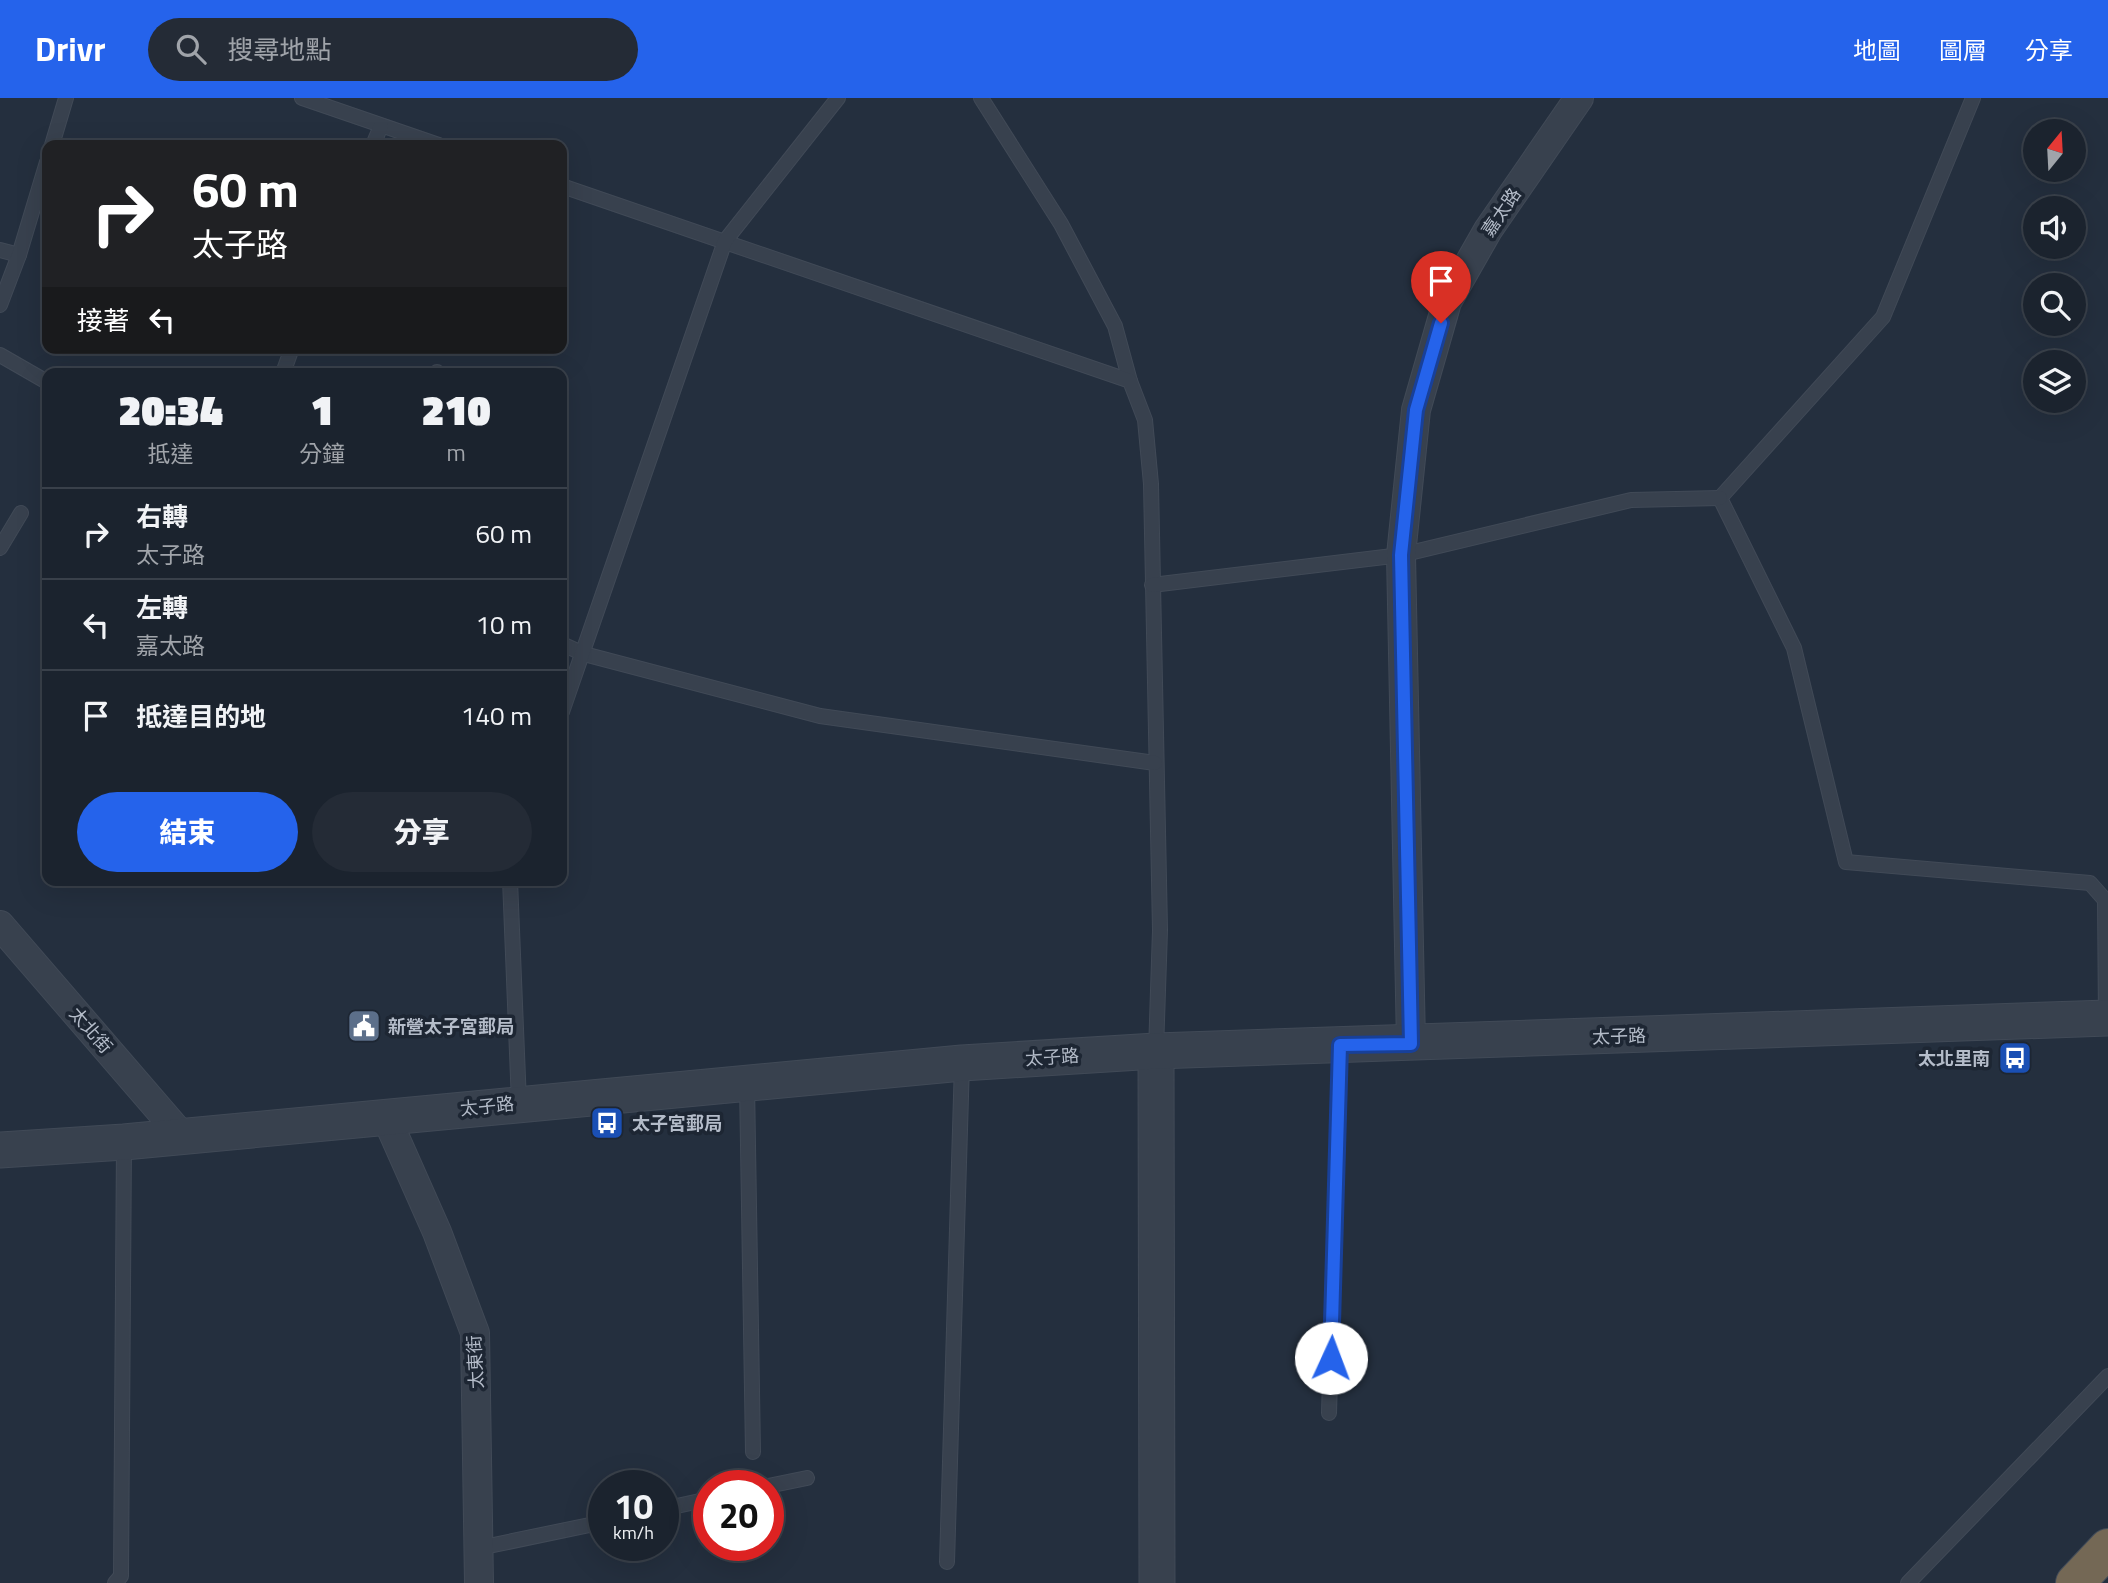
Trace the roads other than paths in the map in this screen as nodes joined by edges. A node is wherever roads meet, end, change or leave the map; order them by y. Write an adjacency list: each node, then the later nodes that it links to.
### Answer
1 (66, 98): 8 (lane)
2 (302, 98): 7 (lane)
3 (838, 98): 13 (lane)
4 (981, 98): 19 (lane)
5 (1579, 98): 23 (street, 嘉太路)
6 (1973, 98): 20 (lane)
7 (381, 126): 9 (lane); 10 (lane)
8 (53, 140)
9 (375, 140)
10 (424, 140)
11 (42, 179): 15 (lane)
12 (567, 189): 13 (lane)
13 (725, 241): 19 (lane); 26 (lane)
14 (0, 250): 15 (lane)
15 (19, 255): 16 (lane)
16 (0, 305)
17 (0, 355): 18 (lane)
18 (42, 379)
19 (1130, 381): 24 (lane)
20 (1720, 498): 23 (lane); 31 (lane)
21 (21, 513): 22 (lane)
22 (0, 548)
23 (1401, 555): 24 (lane); 32 (street, 嘉太路)
24 (1152, 585): 28 (lane)
25 (567, 646): 26 (lane)
26 (584, 654): 27 (lane); 28 (lane)
27 (567, 699)
28 (1155, 763): 34 (lane)
29 (510, 886): 37 (lane)
30 (0, 925): 39 (street, 太北街)
31 (2107, 1018): 32 (street, 太子路)
32 (1411, 1044): 33 (street, 太子路)
33 (1340, 1045): 34 (street, 太子路); 43 (lane)
34 (1156, 1051): 35 (street, 太子路); 53 (street)
35 (962, 1063): 36 (street, 太子路); 50 (lane)
36 (747, 1084): 37 (street, 太子路); 44 (lane)
37 (519, 1103): 38 (street, 太子路)
38 (386, 1117): 39 (street, 太子路); 48 (street, 太東街)
39 (182, 1136): 40 (street, 太子路)
40 (124, 1142): 41 (street, 太子路); 51 (lane)
41 (0, 1150)
42 (2108, 1376): 54 (lane)
43 (1329, 1413)
44 (753, 1452)
45 (807, 1478): 46 (lane)
46 (784, 1483)
47 (588, 1525): 48 (lane)
48 (480, 1548): 52 (street, 太東街)
49 (2108, 1548): 55 (highway)
50 (947, 1562)
51 (115, 1583)
52 (479, 1583)
53 (1157, 1583)
54 (1908, 1583)
55 (2076, 1583)

